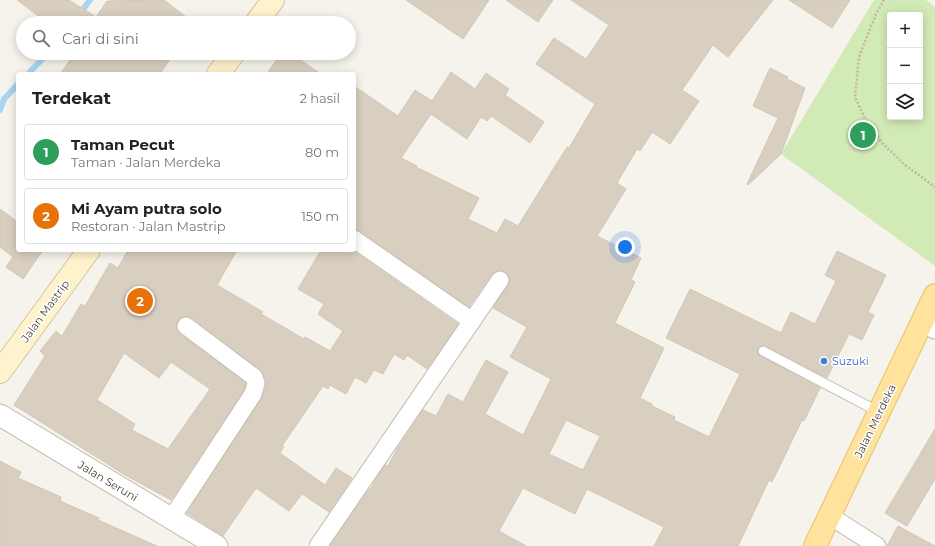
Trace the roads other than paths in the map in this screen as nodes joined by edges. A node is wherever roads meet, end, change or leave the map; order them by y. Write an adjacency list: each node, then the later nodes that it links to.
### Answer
1 (273, 0): 2 (main road)
2 (261, 16)
3 (229, 60): 4 (main road)
4 (220, 72)
5 (356, 240): 9 (street)
6 (88, 252): 13 (main road, Jalan Mastrip)
7 (500, 280): 9 (street)
8 (935, 295): 10 (main road, Jalan Merdeka)
9 (472, 321): 19 (street)
10 (929, 324): 14 (main road, Jalan Merdeka)
11 (186, 326): 17 (street)
12 (763, 351): 14 (lane)
13 (0, 372)
14 (879, 412): 16 (main road, Jalan Merdeka)
15 (0, 415): 17 (street, Jalan Seruni)
16 (830, 516): 20 (main road, Jalan Merdeka); 21 (street)
17 (171, 519): 18 (street, Jalan Seruni)
18 (217, 546)
19 (318, 546)
20 (815, 546)
21 (877, 546)

